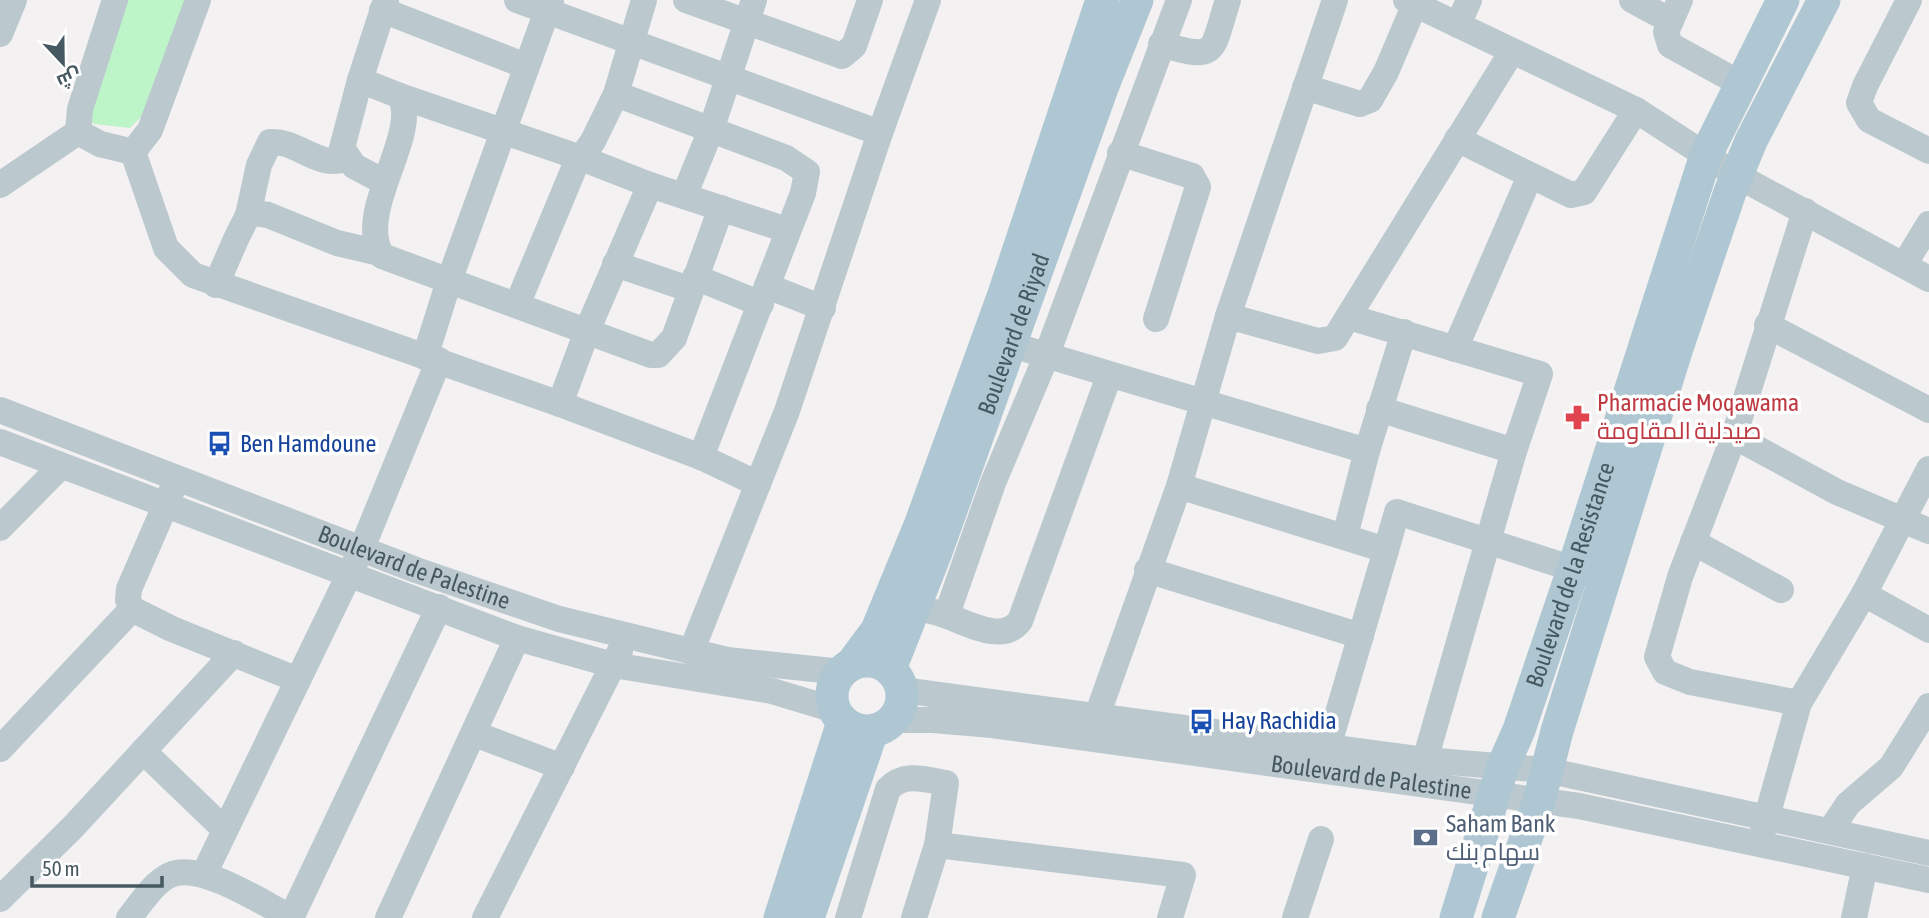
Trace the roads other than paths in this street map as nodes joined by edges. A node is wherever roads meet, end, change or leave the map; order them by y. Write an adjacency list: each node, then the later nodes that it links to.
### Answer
1 (14, 0): 25 (street)
2 (115, 0): 38 (street)
3 (198, 0): 43 (street)
4 (517, 0): 21 (street)
5 (644, 0): 26 (street)
6 (686, 0): 22 (street)
7 (870, 0): 22 (street)
8 (928, 0): 40 (street)
9 (1102, 0): 75 (main road, Boulevard de Riyad)
10 (1136, 0): 75 (main road, Boulevard de Riyad)
11 (1179, 0): 27 (street)
12 (1228, 0): 27 (street)
13 (1335, 0): 33 (street)
14 (1469, 0): 24 (street)
15 (1632, 0): 23 (street)
16 (1783, 0): 32 (main road, Boulevard de la Resistance)
17 (1824, 0): 48 (main road, Boulevard de la Resistance)
18 (1909, 0): 42 (street)
19 (1411, 2): 24 (street); 33 (street)
20 (384, 5): 29 (street); 31 (street)
21 (549, 5): 26 (street); 29 (street)
22 (751, 10): 30 (street)
23 (1675, 10): 32 (street)
24 (1458, 25): 28 (street)
25 (0, 34)
26 (634, 42): 30 (street); 34 (street)
27 (1161, 44): 44 (street)
28 (1511, 53): 36 (street); 41 (street)
29 (526, 66): 39 (street)
30 (728, 78): 37 (street); 40 (street)
31 (359, 80): 35 (street); 47 (street)
32 (1741, 85): 45 (main road, Boulevard de la Resistance)
33 (1305, 87): 69 (street)
34 (616, 94): 37 (street); 46 (street)
35 (400, 96): 39 (street); 50 (street)
36 (1636, 110): 45 (street); 49 (street)
37 (711, 130): 53 (street); 58 (street)
38 (78, 132): 43 (street); 51 (street)
39 (503, 132): 46 (street); 63 (street)
40 (880, 134): 68 (street)
41 (1457, 139): 49 (street); 70 (street)
42 (1929, 151)
43 (133, 152): 65 (street)
44 (1120, 153): 71 (street); 77 (street)
45 (1706, 155): 48 (street); 106 (main road, Boulevard de la Resistance)
46 (581, 158): 52 (street); 67 (street)
47 (347, 159): 50 (street); 56 (street)
48 (1736, 175): 55 (street); 108 (main road, Boulevard de la Resistance)
49 (1530, 176): 76 (street)
50 (384, 182): 59 (street)
51 (0, 185)
52 (650, 185): 53 (street); 60 (street)
53 (684, 196): 54 (street)
54 (721, 208): 58 (street); 64 (street)
55 (1805, 211): 61 (street); 72 (street)
56 (248, 215): 59 (street); 65 (street)
57 (1929, 224): 61 (street)
58 (787, 230): 66 (street)
59 (380, 253): 63 (street)
60 (615, 264): 64 (street); 73 (street)
61 (1904, 265): 62 (street)
62 (1929, 279)
63 (449, 281): 67 (street); 78 (street)
64 (692, 283): 66 (street); 73 (street)
65 (216, 285): 78 (street)
66 (764, 295): 68 (street); 89 (street)
67 (517, 304): 73 (street)
68 (823, 308): 93 (street)
69 (1228, 316): 70 (street); 80 (street)
70 (1349, 317): 74 (street)
71 (1156, 319)
72 (1766, 325): 83 (street); 85 (street)
73 (587, 331): 81 (street)
74 (1404, 332): 76 (street); 82 (street)
75 (999, 342): 77 (street); 113 (main road, Boulevard de Riyad); 121 (main road, Boulevard de Riyad)
76 (1455, 349): 88 (street)
77 (1046, 357): 79 (street); 113 (street)
78 (432, 359): 81 (street); 103 (street)
79 (1109, 376): 80 (street); 113 (street)
80 (1203, 402): 87 (street); 94 (street)
81 (560, 404): 89 (street)
82 (1380, 409): 87 (street); 88 (street)
83 (1929, 410)
84 (8, 413): 86 (street); 92 (street, Boulevard de Palestine)
85 (1734, 436): 98 (street); 102 (street)
86 (0, 442): 90 (street, Boulevard de Palestine)
87 (1367, 451): 95 (street)
88 (1514, 452): 101 (street)
89 (701, 457): 93 (street)
90 (61, 467): 96 (street, Boulevard de Palestine); 99 (street)
91 (1929, 469): 98 (street)
92 (177, 478): 96 (street); 103 (street, Boulevard de Palestine)
93 (758, 484): 118 (street)
94 (1180, 486): 100 (street); 105 (street)
95 (1355, 500): 97 (street); 100 (street)
96 (166, 505): 107 (street, Boulevard de Palestine); 112 (street)
97 (1397, 512): 101 (street); 104 (street)
98 (1917, 525): 110 (street)
99 (0, 528)
100 (1345, 536): 104 (street)
101 (1490, 541): 106 (street); 131 (street)
102 (1693, 542): 109 (street); 123 (street)
103 (362, 548): 107 (street); 116 (street, Boulevard de Palestine)
104 (1387, 550): 115 (street)
105 (1147, 570): 115 (street); 126 (street)
106 (1573, 570): 108 (street); 133 (main road, Boulevard de la Resistance)
107 (349, 574): 111 (street, Boulevard de Palestine); 122 (street)
108 (1607, 578): 134 (main road, Boulevard de la Resistance)
109 (1780, 590)
110 (1864, 594): 114 (street); 123 (street)
111 (439, 607): 117 (street, Boulevard de Palestine); 147 (street)
112 (132, 609): 119 (street); 128 (street)
113 (931, 611): 124 (main road, Boulevard de Riyad)
114 (1929, 630)
115 (1361, 636): 129 (street)
116 (627, 637): 118 (street, Boulevard de Palestine); 120 (street)
117 (517, 638): 120 (street, Boulevard de Palestine); 127 (street)
118 (691, 652): 121 (street, Boulevard de Palestine)
119 (234, 653): 122 (street); 130 (street)
120 (614, 665): 124 (street, Boulevard de Palestine); 132 (street)
121 (847, 668): 124 (main road); 124 (main road)
122 (298, 680): 136 (street)
123 (1799, 703): 135 (street)
124 (872, 707): 126 (street, Boulevard de Palestine); 150 (main road, Boulevard de Riyad); 151 (main road, Boulevard de Riyad)
125 (1925, 721): 137 (street)
126 (1094, 727): 129 (street, Boulevard de Palestine); 133 (street, Boulevard de Palestine)
127 (475, 734): 132 (street); 148 (street)
128 (1, 746)
129 (1328, 747): 131 (street, Boulevard de Palestine)
130 (143, 751): 136 (street); 145 (street)
131 (1426, 760): 133 (street, Boulevard de Palestine)
132 (562, 767): 149 (street)
133 (1499, 781): 134 (street, Boulevard de Palestine); 156 (main road, Boulevard de la Resistance)
134 (1543, 785): 135 (street, Boulevard de Palestine); 139 (street, Boulevard de Palestine); 157 (main road, Boulevard de la Resistance)
135 (1767, 818): 137 (street, Boulevard de Palestine); 139 (street)
136 (225, 830): 143 (street)
137 (1830, 831): 141 (street, Boulevard de Palestine)
138 (1321, 839): 155 (street)
139 (1760, 844): 142 (street, Boulevard de Palestine)
140 (937, 845): 152 (street); 153 (street); 154 (street)
141 (1929, 853)
142 (1865, 866): 144 (street, Boulevard de Palestine); 158 (street)
143 (204, 874): 146 (street); 147 (street)
144 (1929, 880)
145 (0, 899)
146 (129, 918)
147 (292, 918)
148 (388, 918)
149 (485, 918)
150 (780, 918)
151 (808, 918)
152 (848, 918)
153 (914, 918)
154 (1170, 918)
155 (1295, 918)
156 (1456, 918)
157 (1498, 918)
158 (1854, 918)

